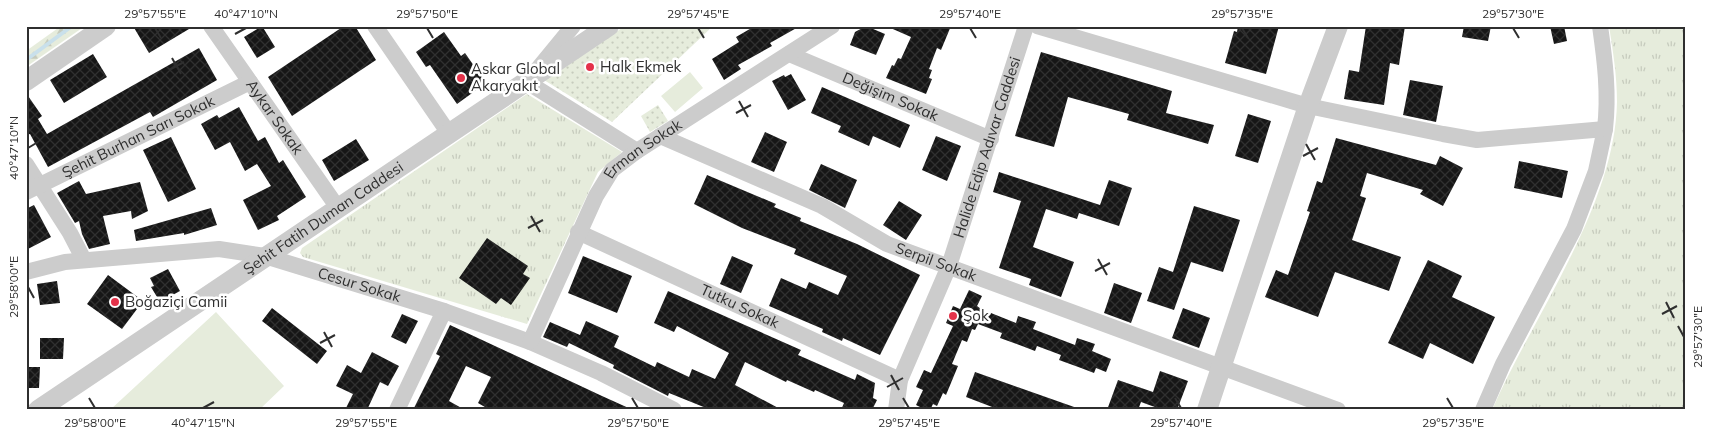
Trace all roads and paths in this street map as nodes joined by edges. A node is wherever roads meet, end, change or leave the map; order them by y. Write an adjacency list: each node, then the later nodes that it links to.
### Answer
1 (106, 26): 12 (street)
2 (211, 26): 13 (street, Aykar Sokak)
3 (375, 26): 17 (street)
4 (610, 26): 14 (street, Şehit Fatih Duman Caddesi)
5 (832, 26): 11 (street, Erman Sokak)
6 (1026, 26): 19 (street, Halide Edip Adıvar Caddesi)
7 (1037, 26): 15 (street)
8 (1338, 26): 15 (street)
9 (1600, 26): 16 (street)
10 (563, 30): 14 (street)
11 (789, 54): 18 (street, Erman Sokak); 19 (street, Değişim Sokak)
12 (26, 81)
13 (250, 82): 22 (street, Şehit Burhan Sarı Sokak); 23 (street, Aykar Sokak)
14 (527, 82): 17 (street, Şehit Fatih Duman Caddesi); 20 (street)
15 (1308, 106): 16 (street); 31 (street)
16 (1605, 129): 39 (street)
17 (450, 135): 23 (street, Şehit Fatih Duman Caddesi)
18 (660, 136): 20 (street, Erman Sokak); 27 (street, Serpil Sokak)
19 (991, 139): 27 (street, Halide Edip Adıvar Caddesi)
20 (637, 151): 24 (street, Erman Sokak)
21 (26, 164): 22 (street)
22 (34, 189): 26 (street)
23 (338, 208): 25 (street, Şehit Fatih Duman Caddesi)
24 (578, 232): 30 (street, Erman Sokak); 32 (street, Tutku Sokak)
25 (266, 256): 26 (street, Cesur Sokak); 29 (street, Cesur Sokak); 33 (street, Şehit Fatih Duman Caddesi)
26 (84, 260): 28 (street, Cesur Sokak)
27 (949, 266): 31 (street, Serpil Sokak); 32 (street, Halide Edip Adıvar Caddesi)
28 (26, 272)
29 (444, 311): 30 (street, Cesur Sokak); 34 (street)
30 (530, 342): 35 (street, Cesur Sokak)
31 (1221, 368): 37 (street); 38 (street, Serpil Sokak)
32 (900, 380): 36 (street, Halide Edip Adıvar Caddesi)
33 (38, 410)
34 (396, 410)
35 (674, 410)
36 (896, 410)
37 (1207, 410)
38 (1338, 410)
39 (1483, 410)

